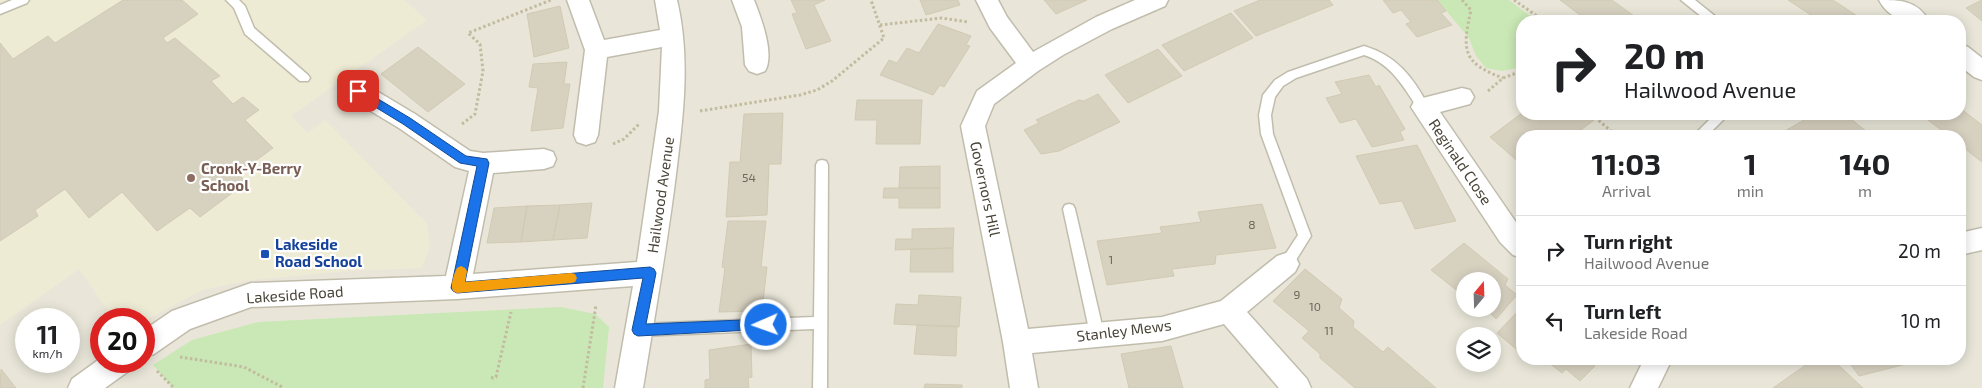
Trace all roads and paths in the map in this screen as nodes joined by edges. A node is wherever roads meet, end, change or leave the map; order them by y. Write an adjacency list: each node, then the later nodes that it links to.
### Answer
1 (23, 0): 14 (lane)
2 (232, 0): 27 (lane)
3 (551, 0): 38 (path)
4 (578, 0): 21 (street)
5 (669, 0): 20 (street, Hailwood Avenue)
6 (743, 0): 23 (street)
7 (871, 0): 19 (path)
8 (987, 0): 24 (street)
9 (1157, 0): 24 (street, Governors Hill)
10 (1462, 0): 28 (path)
11 (1514, 0): 15 (path)
12 (1687, 0): 16 (lane)
13 (1890, 0): 17 (street)
14 (0, 10)
15 (1535, 15)
16 (1706, 15)
17 (1910, 15)
18 (977, 24): 19 (path)
19 (880, 25): 32 (path)
20 (673, 36): 21 (street); 45 (street, Hailwood Avenue)
21 (596, 50): 37 (street)
22 (1966, 57): 25 (street)
23 (757, 65)
24 (1030, 65): 54 (street, Governors Hill)
25 (1982, 71)
26 (1516, 73): 28 (path)
27 (304, 78)
28 (1503, 78): 30 (path)
29 (358, 91): 38 (street)
30 (1462, 97): 31 (street, Reginald Close)
31 (1423, 107): 43 (street, Reginald Close); 44 (lane)
32 (702, 110)
33 (1598, 120): 35 (path)
34 (1716, 120): 36 (lane)
35 (1610, 130)
36 (1705, 130)
37 (586, 135)
38 (438, 143): 40 (street)
39 (544, 159): 40 (street)
40 (483, 163): 48 (street)
41 (822, 165): 50 (lane)
42 (1069, 209): 52 (lane)
43 (1516, 241)
44 (1286, 264): 49 (street, Stanley Mews)
45 (650, 273): 46 (street, Lakeside Road); 51 (street, Hailwood Avenue)
46 (602, 276): 47 (street, Lakeside Road); 61 (path)
47 (517, 282): 48 (street, Lakeside Road); 58 (path)
48 (457, 288): 53 (street, Lakeside Road)
49 (1229, 311): 52 (street, Stanley Mews); 65 (street)
50 (820, 323): 51 (lane); 63 (lane)
51 (638, 330): 62 (street, Hailwood Avenue)
52 (1097, 334): 54 (street, Stanley Mews)
53 (155, 338)
54 (1017, 342): 64 (street, Governors Hill)
55 (155, 345): 60 (path)
56 (1655, 365): 66 (street)
57 (103, 373): 59 (street)
58 (491, 378)
59 (82, 388)
60 (284, 388)
61 (583, 388)
62 (629, 388)
63 (820, 388)
64 (1024, 388)
65 (1297, 388)
66 (1644, 388)

